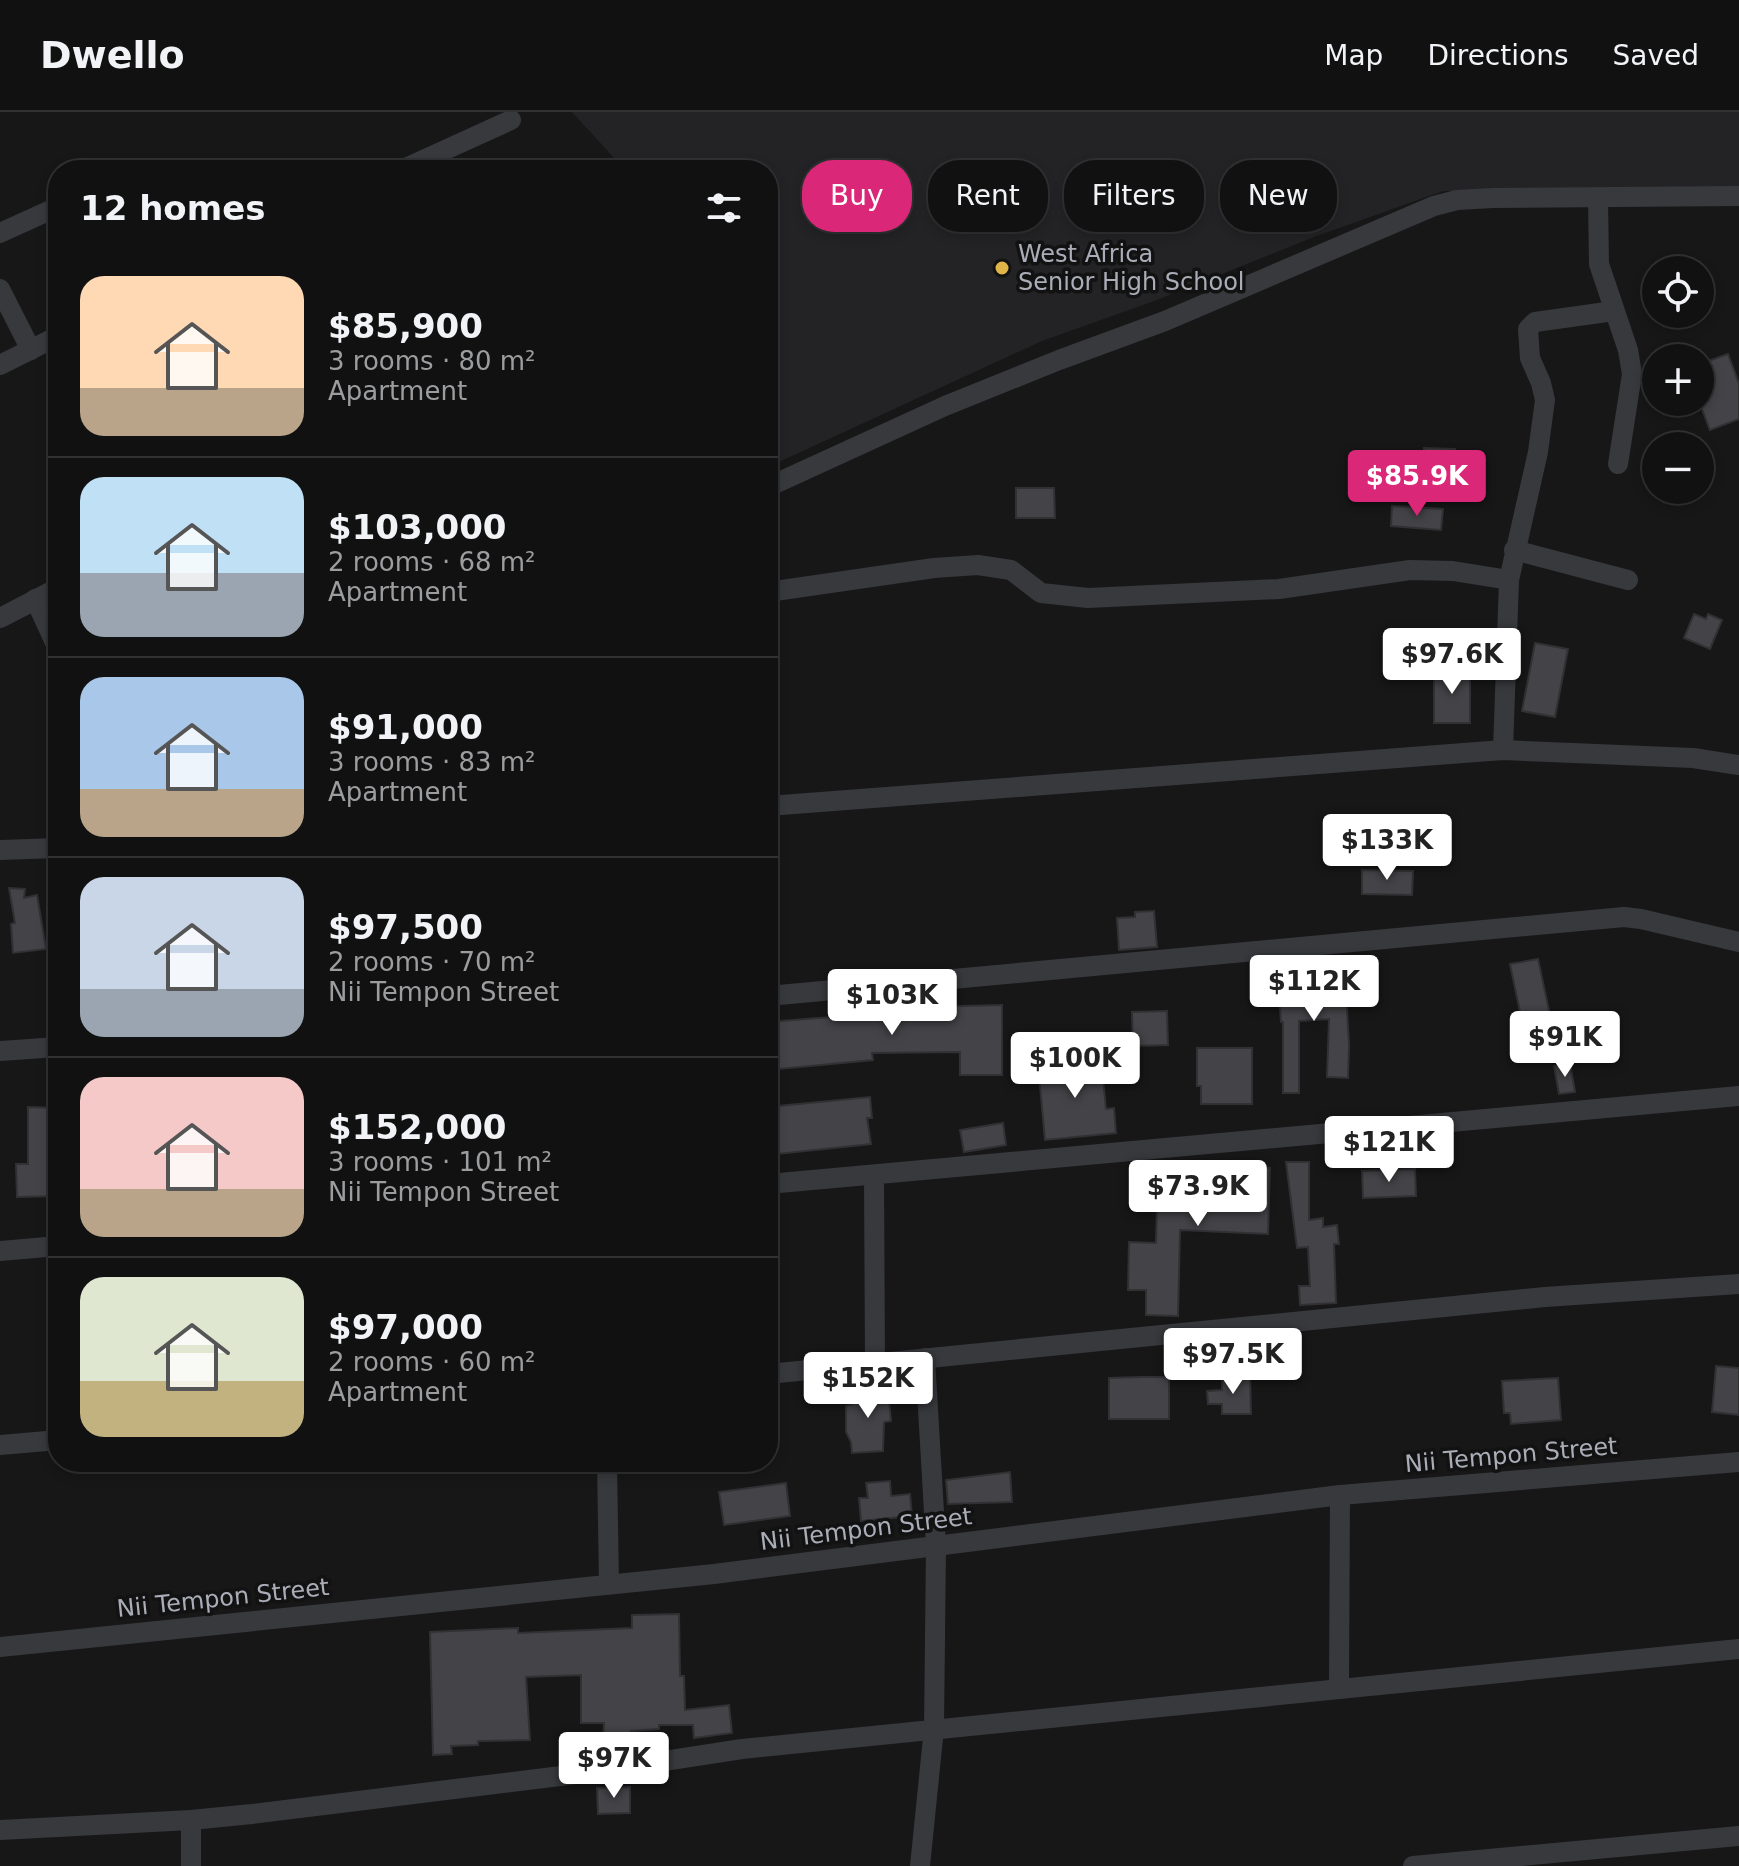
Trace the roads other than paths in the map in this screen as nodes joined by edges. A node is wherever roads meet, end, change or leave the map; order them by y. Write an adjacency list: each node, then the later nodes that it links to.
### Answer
1 (511, 120): 2 (street)
2 (423, 160)
3 (1739, 196): 4 (street)
4 (1598, 198): 8 (street); 13 (street)
5 (48, 211): 6 (street)
6 (0, 233)
7 (0, 289): 10 (street)
8 (1614, 311): 12 (street); 14 (street)
9 (48, 341): 10 (street)
10 (31, 350): 11 (street)
11 (0, 365)
12 (1618, 464)
13 (778, 482)
14 (1514, 550): 15 (street); 16 (street)
15 (1509, 580): 17 (street); 22 (street)
16 (1628, 580)
17 (778, 591)
18 (48, 593): 19 (street)
19 (35, 599): 20 (street); 21 (street)
20 (0, 618)
21 (48, 627)
22 (1503, 750): 23 (street); 24 (street)
23 (1739, 765)
24 (778, 805)
25 (48, 848): 26 (street)
26 (0, 850)
27 (1739, 942): 28 (street)
28 (778, 995)
29 (48, 1048): 30 (street)
30 (0, 1051)
31 (1739, 1096): 32 (street)
32 (874, 1176): 33 (street); 38 (street)
33 (778, 1183)
34 (48, 1247): 35 (street)
35 (0, 1251)
36 (1739, 1284): 37 (street)
37 (925, 1358): 38 (street); 45 (street)
38 (875, 1363): 39 (street)
39 (778, 1373)
40 (48, 1441): 41 (street)
41 (0, 1445)
42 (1739, 1462): 44 (street, Nii Tempon Street)
43 (607, 1472): 46 (street)
44 (1340, 1495): 45 (street, Nii Tempon Street); 49 (street)
45 (936, 1546): 46 (street, Nii Tempon Street); 50 (street)
46 (609, 1584): 47 (street, Nii Tempon Street)
47 (0, 1647)
48 (1739, 1649): 49 (street)
49 (1339, 1688): 50 (street)
50 (934, 1728): 51 (street); 55 (street)
51 (191, 1820): 52 (street); 54 (street)
52 (0, 1830)
53 (1739, 1836): 56 (street)
54 (191, 1866)
55 (920, 1866)
56 (1413, 1866)

